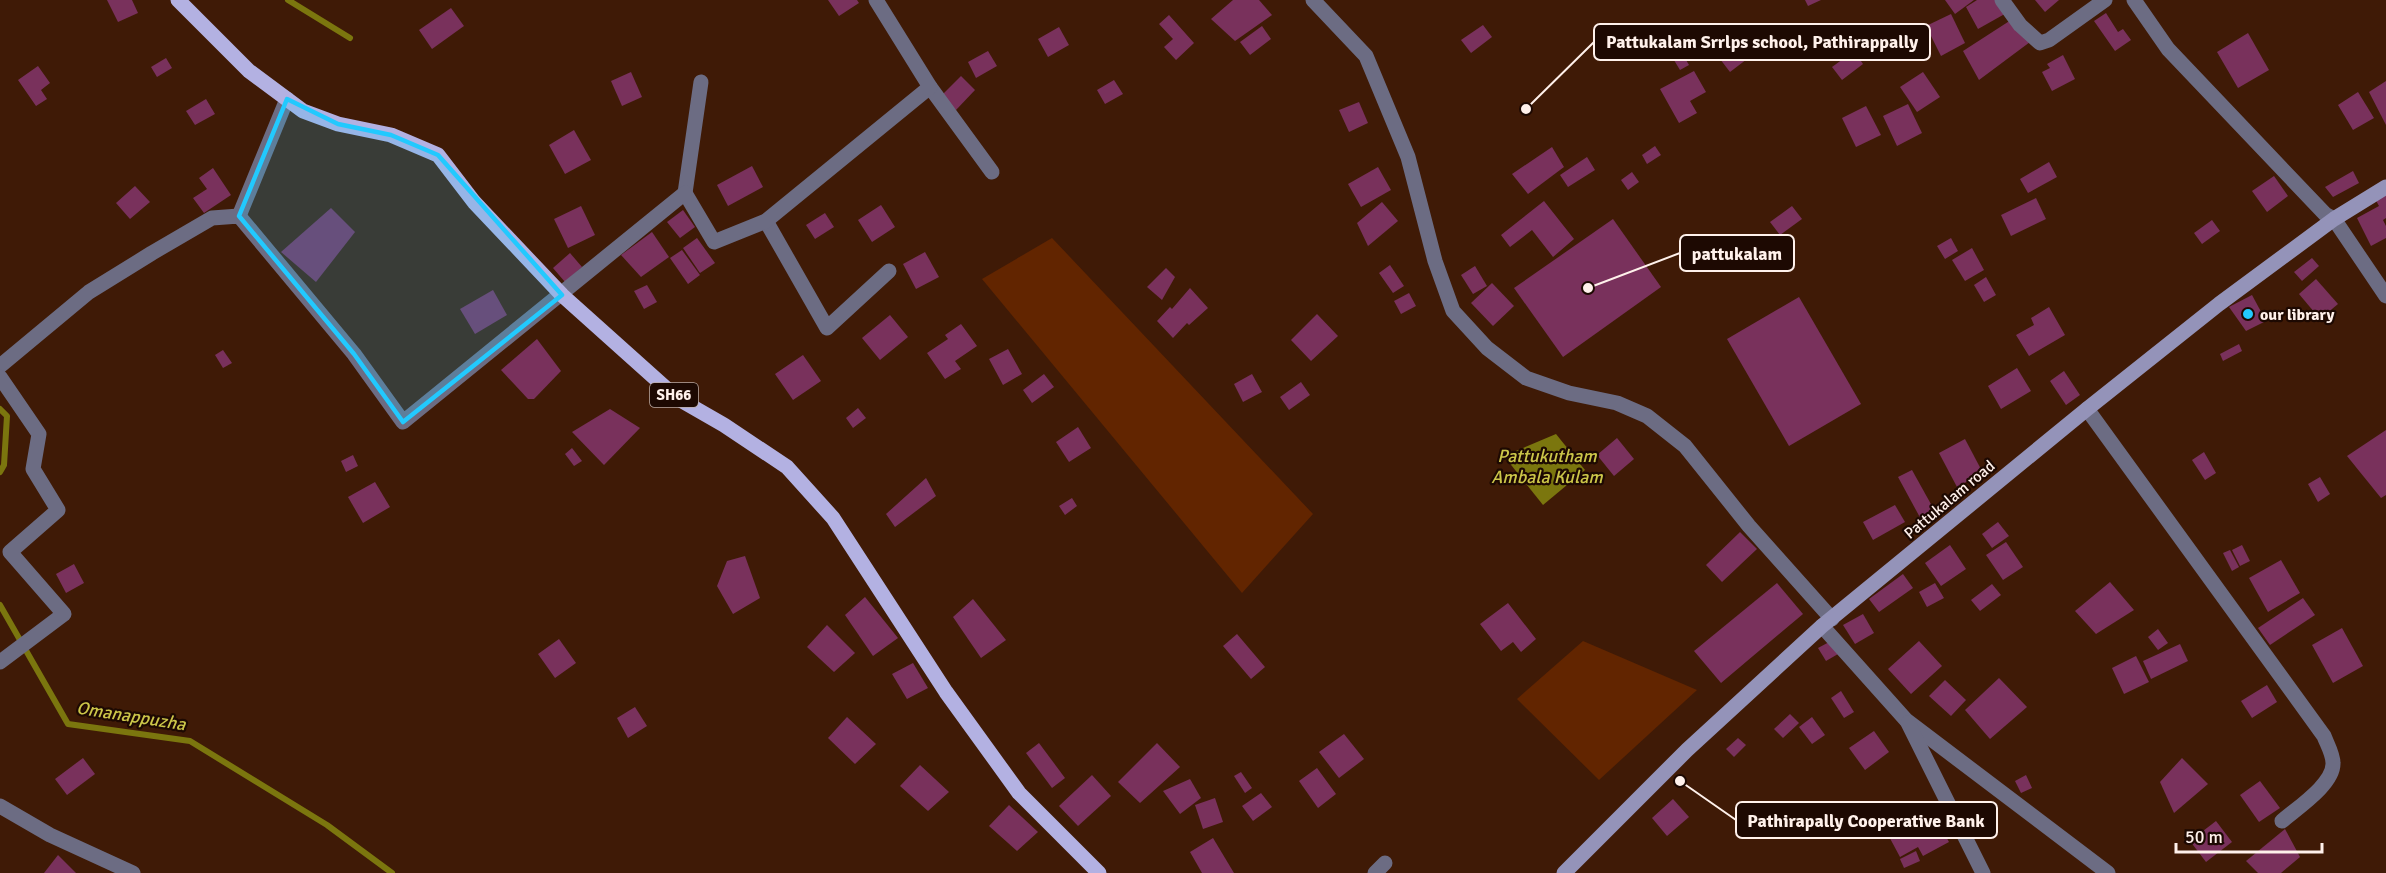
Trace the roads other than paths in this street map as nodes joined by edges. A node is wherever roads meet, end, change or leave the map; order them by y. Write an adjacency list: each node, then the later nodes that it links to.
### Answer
1 (178, 0): 9 (main road, SH66)
2 (876, 0): 8 (street)
3 (1313, 0): 22 (street)
4 (2002, 0): 5 (street)
5 (2105, 0)
6 (2133, 0): 14 (street)
7 (701, 82): 12 (street)
8 (930, 87): 10 (street); 15 (street)
9 (286, 99): 13 (street); 17 (main road, SH66)
10 (992, 172)
11 (2386, 187): 14 (main road, Pattukalam road)
12 (685, 194): 15 (street); 17 (street)
13 (239, 216): 17 (street); 19 (street)
14 (2334, 219): 18 (street); 21 (main road, Pattukalam road)
15 (766, 220): 16 (street)
16 (889, 271)
17 (562, 295): 28 (main road, SH66)
18 (2386, 296)
19 (0, 366)
20 (0, 377): 23 (street)
21 (2087, 409): 22 (main road, Pattukalam road); 26 (street)
22 (1827, 623): 24 (street); 29 (main road, Pattukalam road)
23 (0, 662)
24 (1906, 720): 30 (street); 31 (street)
25 (0, 806): 27 (street)
26 (2282, 821)
27 (134, 873)
28 (1099, 873)
29 (1564, 873)
30 (1983, 873)
31 (2108, 873)

